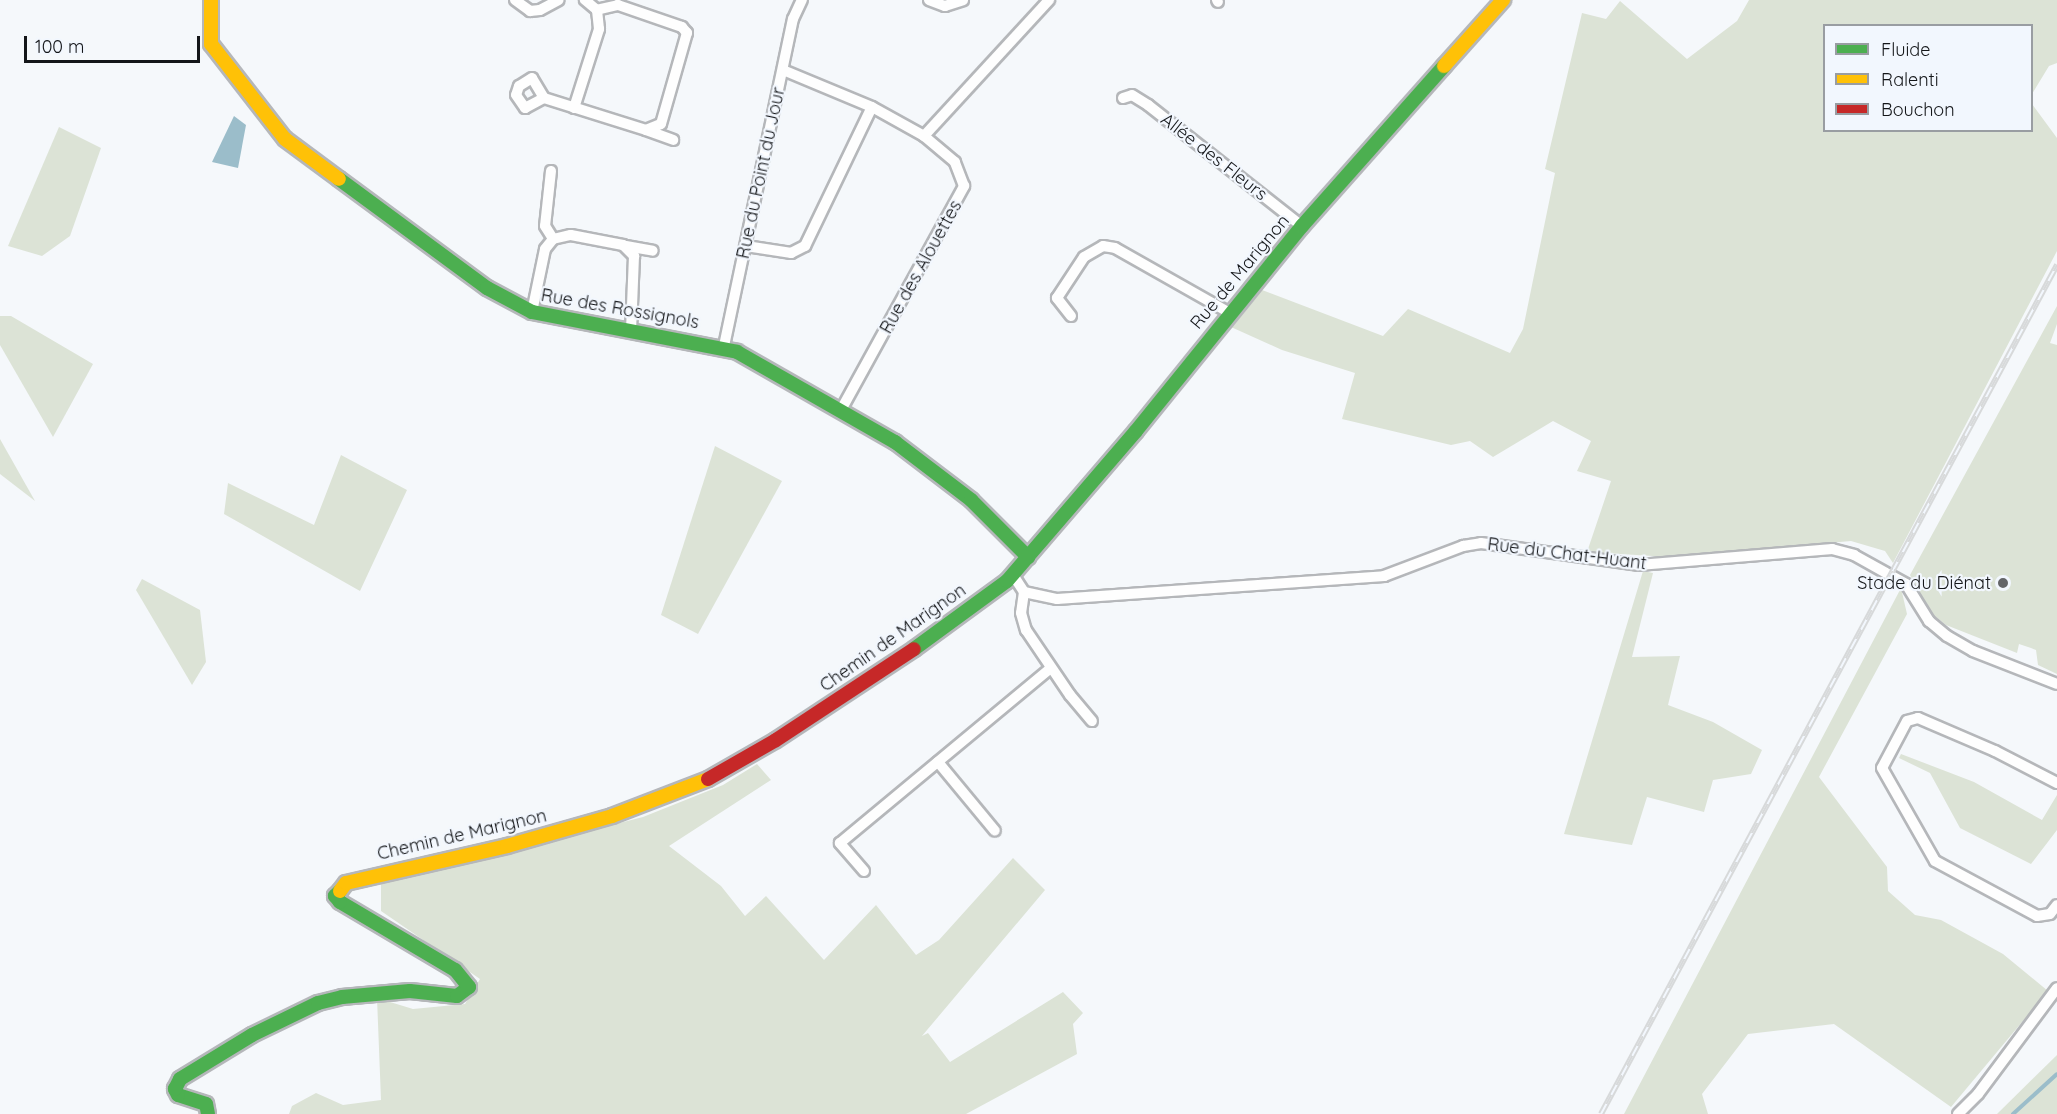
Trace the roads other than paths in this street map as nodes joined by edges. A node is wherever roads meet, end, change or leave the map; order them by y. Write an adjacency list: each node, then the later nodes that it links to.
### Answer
1 (211, 0): 25 (street, Rue des Rossignols)
2 (514, 0): 3 (street)
3 (559, 0)
4 (585, 0): 10 (street)
5 (801, 0): 11 (street, Rue du Point du Jour)
6 (929, 0): 7 (street)
7 (963, 0)
8 (1049, 0): 17 (street)
9 (1503, 0): 20 (street, Rue de Marignon)
10 (597, 10): 15 (street); 16 (street)
11 (783, 70): 14 (street, Rue des Alouettes); 23 (street, Rue du Point du Jour)
12 (544, 98): 15 (street)
13 (1123, 98): 20 (street, Allée des Fleurs)
14 (872, 106): 17 (street, Rue des Alouettes); 23 (street)
15 (574, 108): 16 (street)
16 (646, 130): 18 (street)
17 (924, 136): 30 (street, Rue des Alouettes)
18 (673, 140)
19 (551, 171): 21 (street)
20 (1302, 226): 26 (street, Rue de Marignon)
21 (553, 239): 22 (street); 25 (street)
22 (623, 245): 24 (street); 28 (street)
23 (746, 246): 29 (street, Rue du Point du Jour)
24 (653, 251)
25 (532, 312): 28 (street, Rue des Rossignols)
26 (1228, 312): 27 (street); 31 (street, Rue de Marignon)
27 (1071, 316)
28 (631, 330): 29 (street, Rue des Rossignols)
29 (724, 346): 30 (street, Rue des Rossignols)
30 (841, 410): 31 (street, Rue des Rossignols)
31 (1028, 557): 32 (street, Rue de Marignon)
32 (1013, 575): 33 (street); 43 (street, Chemin de Marignon)
33 (1024, 592): 34 (street); 35 (street, Rue du Chat-Huant)
34 (1051, 668): 36 (street); 37 (street)
35 (2057, 684)
36 (1092, 721)
37 (938, 762): 39 (street); 40 (street)
38 (2057, 783): 41 (street)
39 (995, 831)
40 (864, 871)
41 (2057, 905)
42 (2057, 988): 44 (street)
43 (208, 1114)
44 (1958, 1114)

